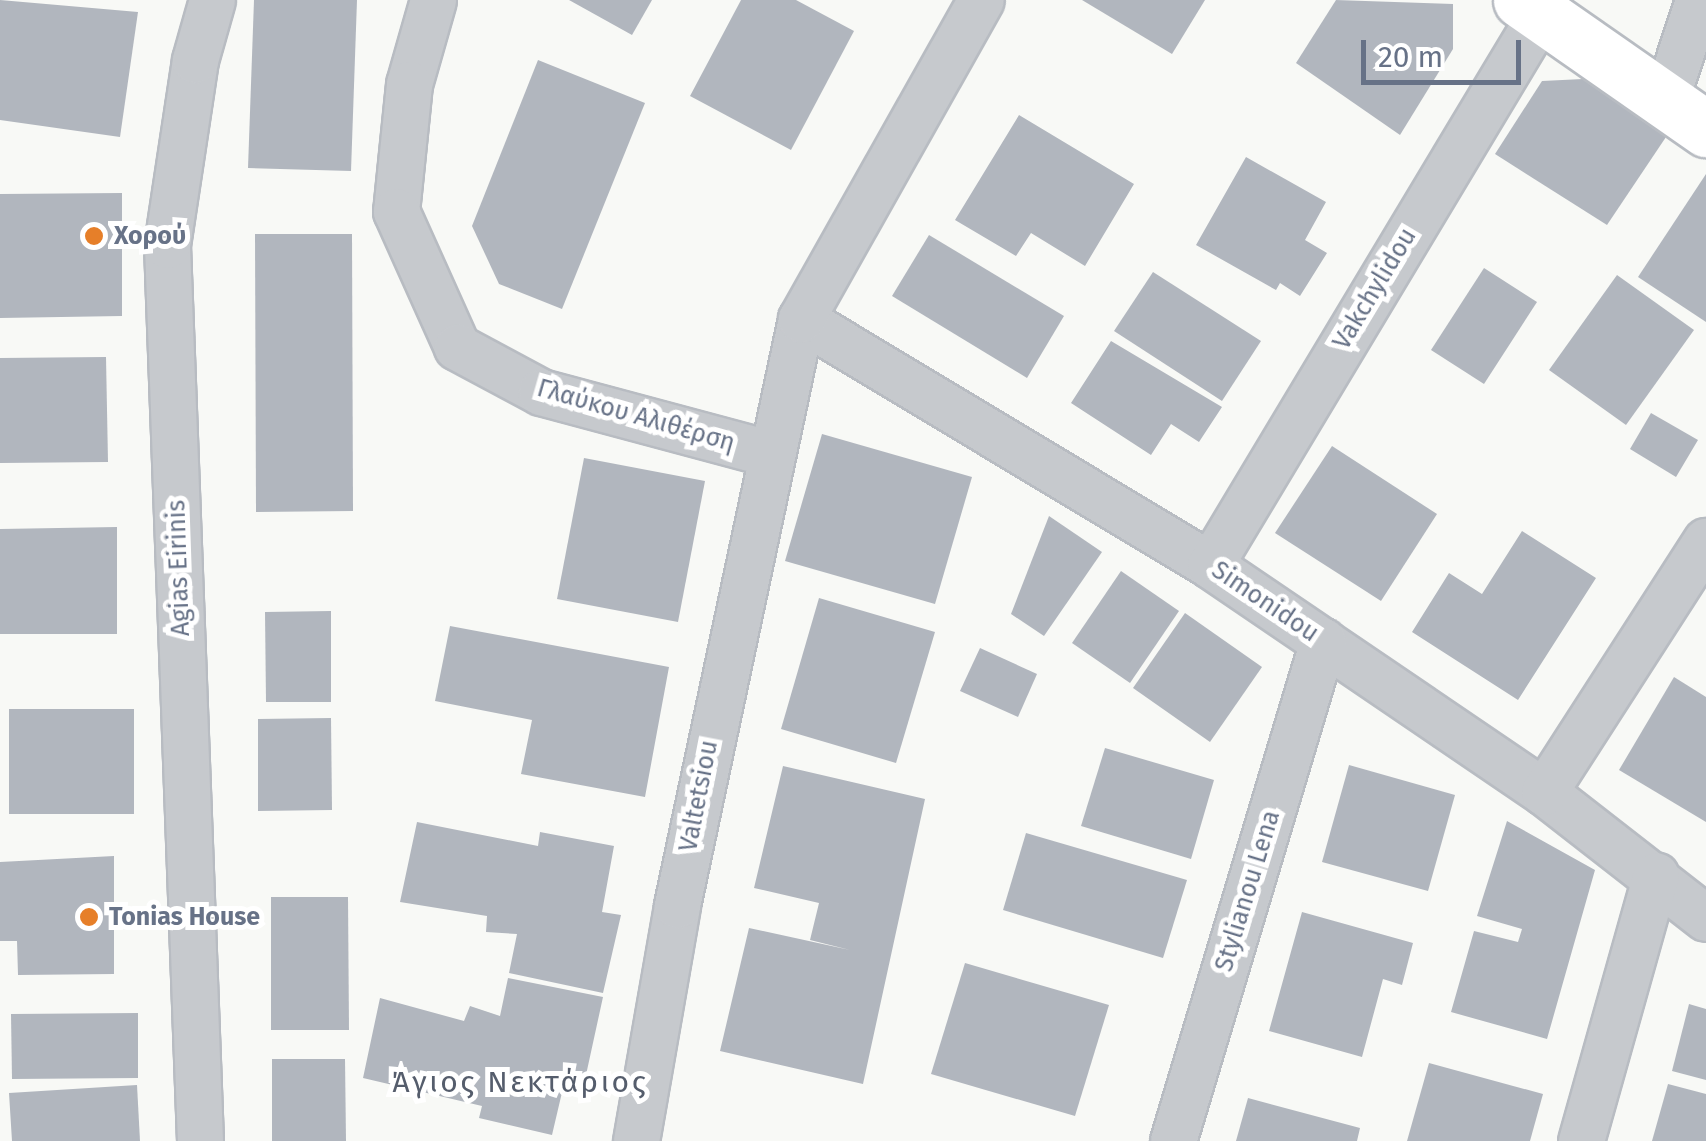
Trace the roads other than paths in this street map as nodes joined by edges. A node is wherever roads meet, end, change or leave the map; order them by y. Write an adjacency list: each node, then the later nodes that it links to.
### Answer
1 (212, 0): 15 (street, Agias Eirinis)
2 (433, 0): 8 (street, Γλαύκου Αλιθέρση)
3 (981, 0): 7 (street, Valtetsiou)
4 (1698, 0): 6 (street)
5 (1531, 7): 6 (main road); 10 (street, Vakchylidou)
6 (1686, 115)
7 (801, 320): 8 (street, Valtetsiou); 10 (street, Simonidou)
8 (768, 453): 16 (street, Valtetsiou)
9 (1706, 541): 12 (street)
10 (1210, 565): 11 (street, Simonidou)
11 (1323, 641): 12 (street, Simonidou); 17 (street, Stylianou Lena)
12 (1544, 792): 13 (street, Simonidou)
13 (1656, 874): 14 (street, Simonidou); 18 (street)
14 (1706, 918)
15 (200, 1141)
16 (636, 1141)
17 (1173, 1141)
18 (1581, 1141)

